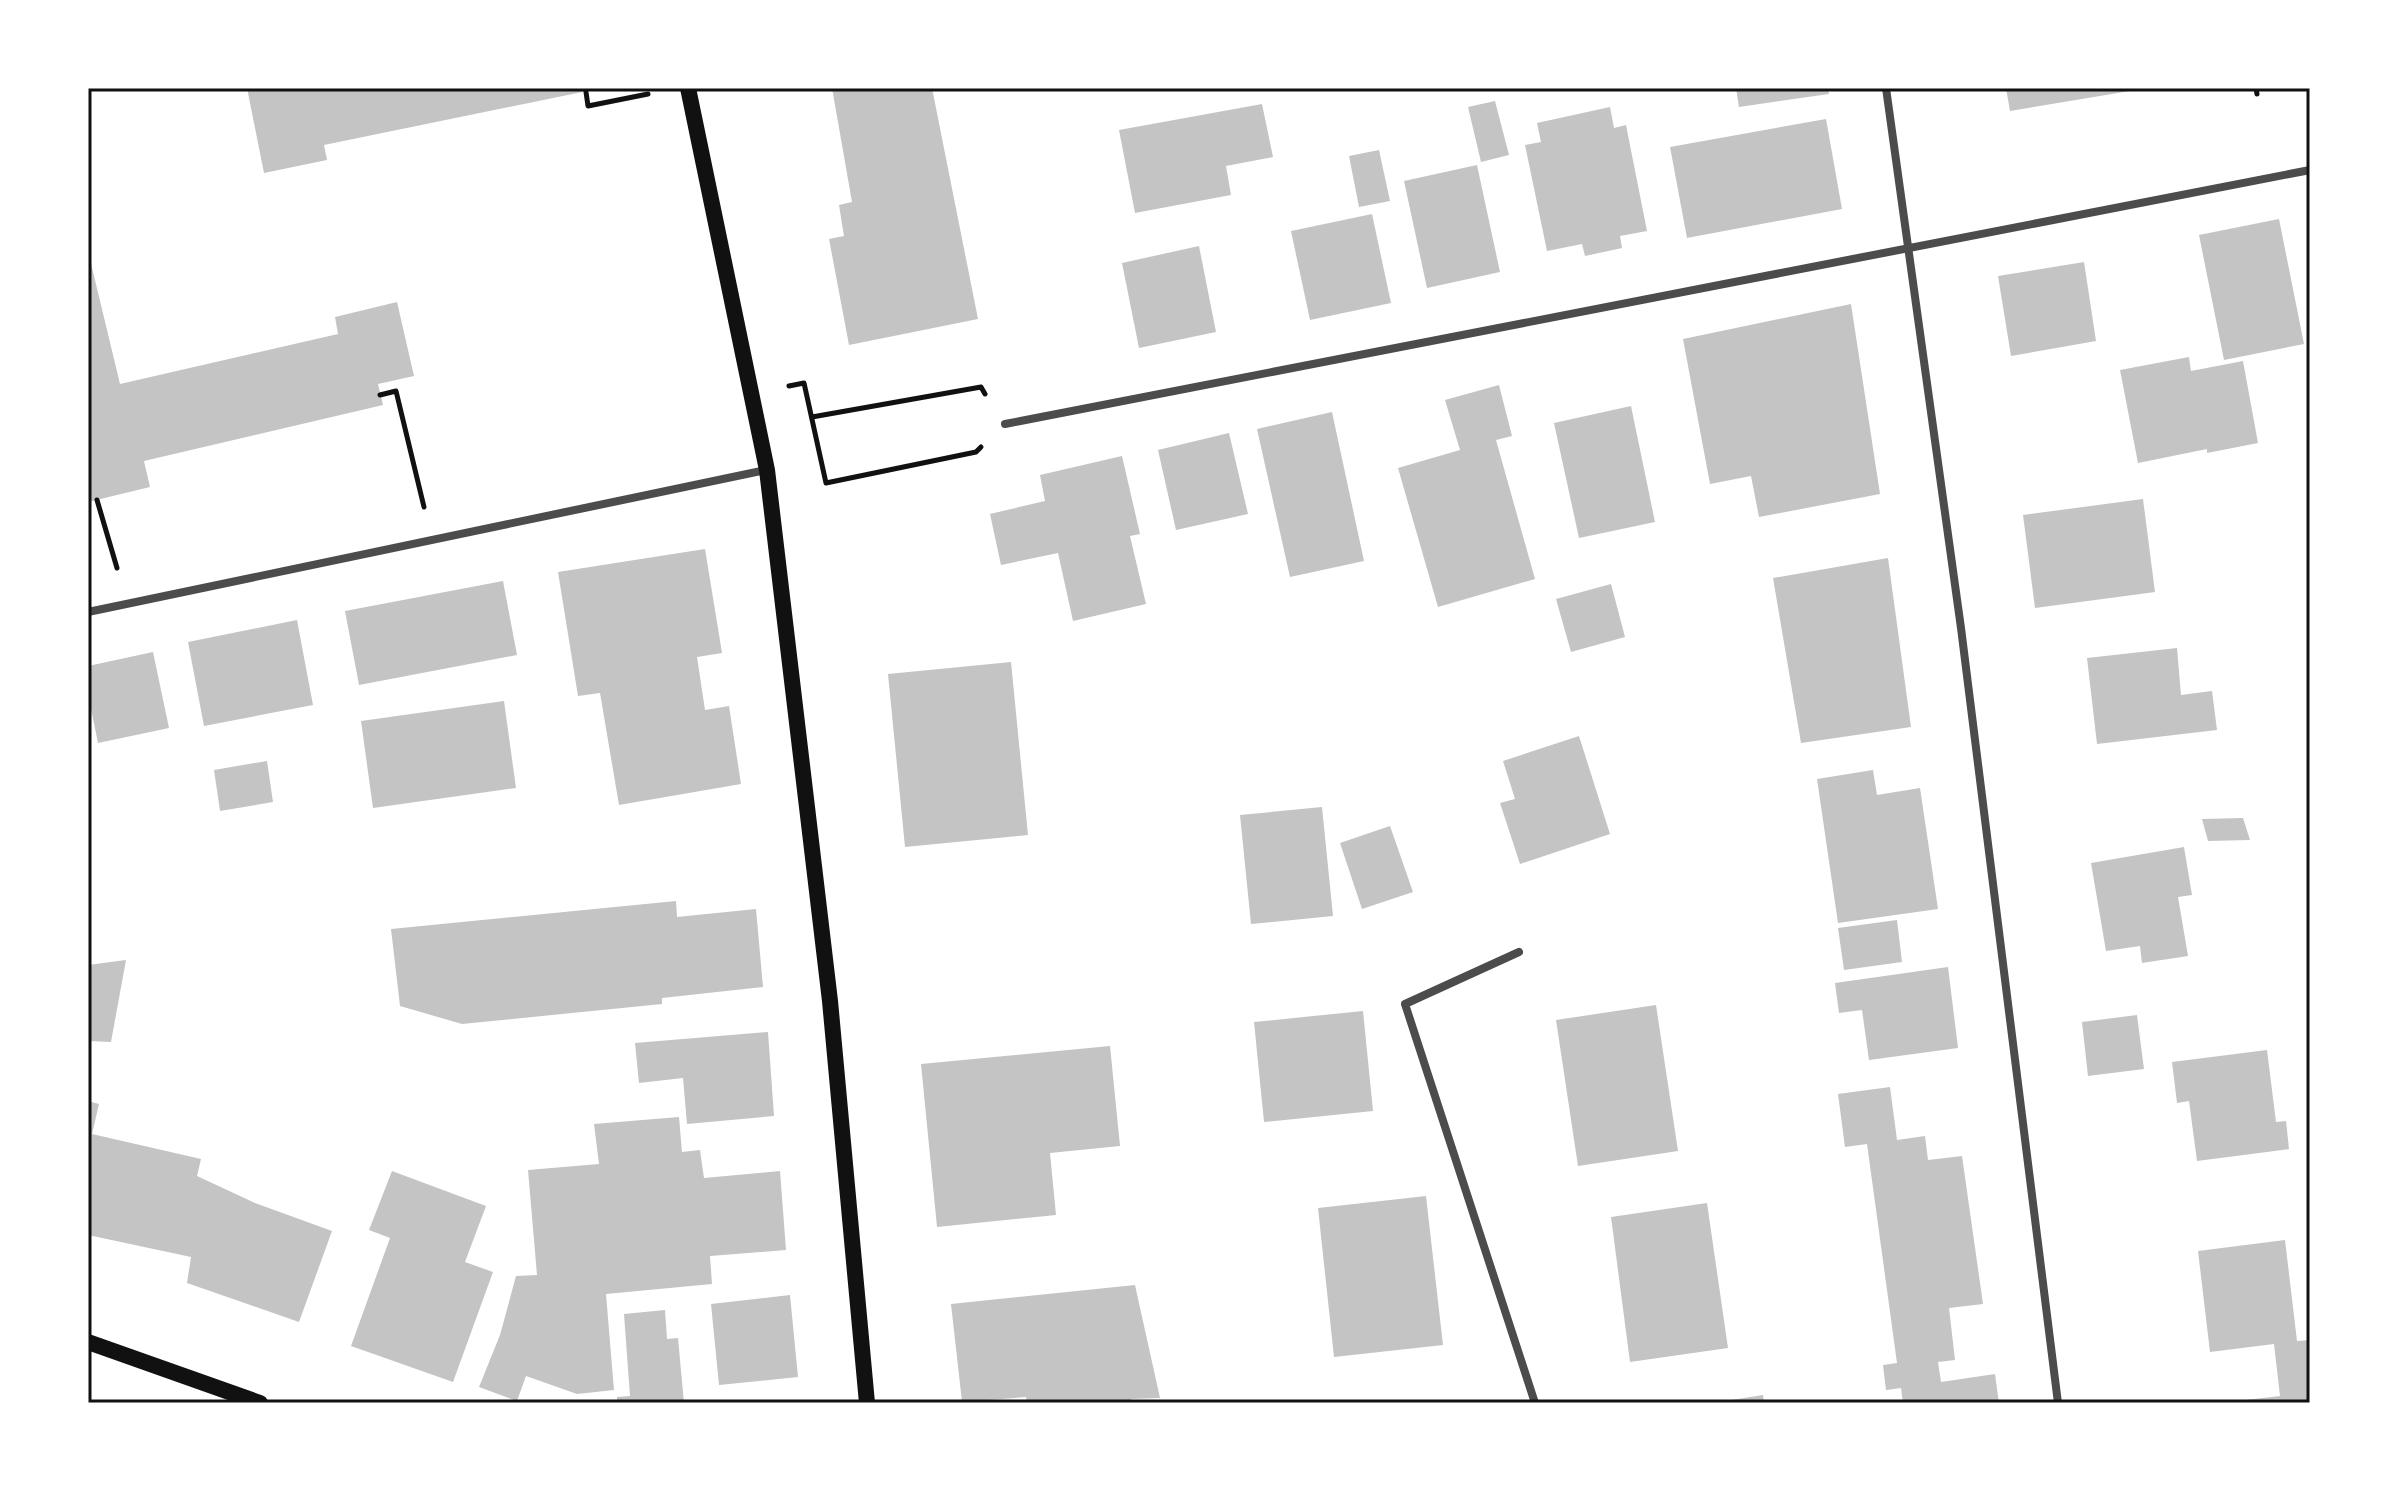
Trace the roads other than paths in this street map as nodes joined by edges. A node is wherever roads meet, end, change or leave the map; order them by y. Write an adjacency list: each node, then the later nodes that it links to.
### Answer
1 (688, 88): 6 (main road)
2 (1886, 88): 4 (street)
3 (2310, 170): 4 (street)
4 (1909, 249): 5 (street); 13 (street)
5 (1005, 424)
6 (767, 470): 7 (street); 11 (main road)
7 (88, 612)
8 (1519, 952): 12 (street)
9 (88, 1342): 10 (main road)
10 (260, 1403)
11 (867, 1403)
12 (1535, 1403)
13 (2058, 1403)

